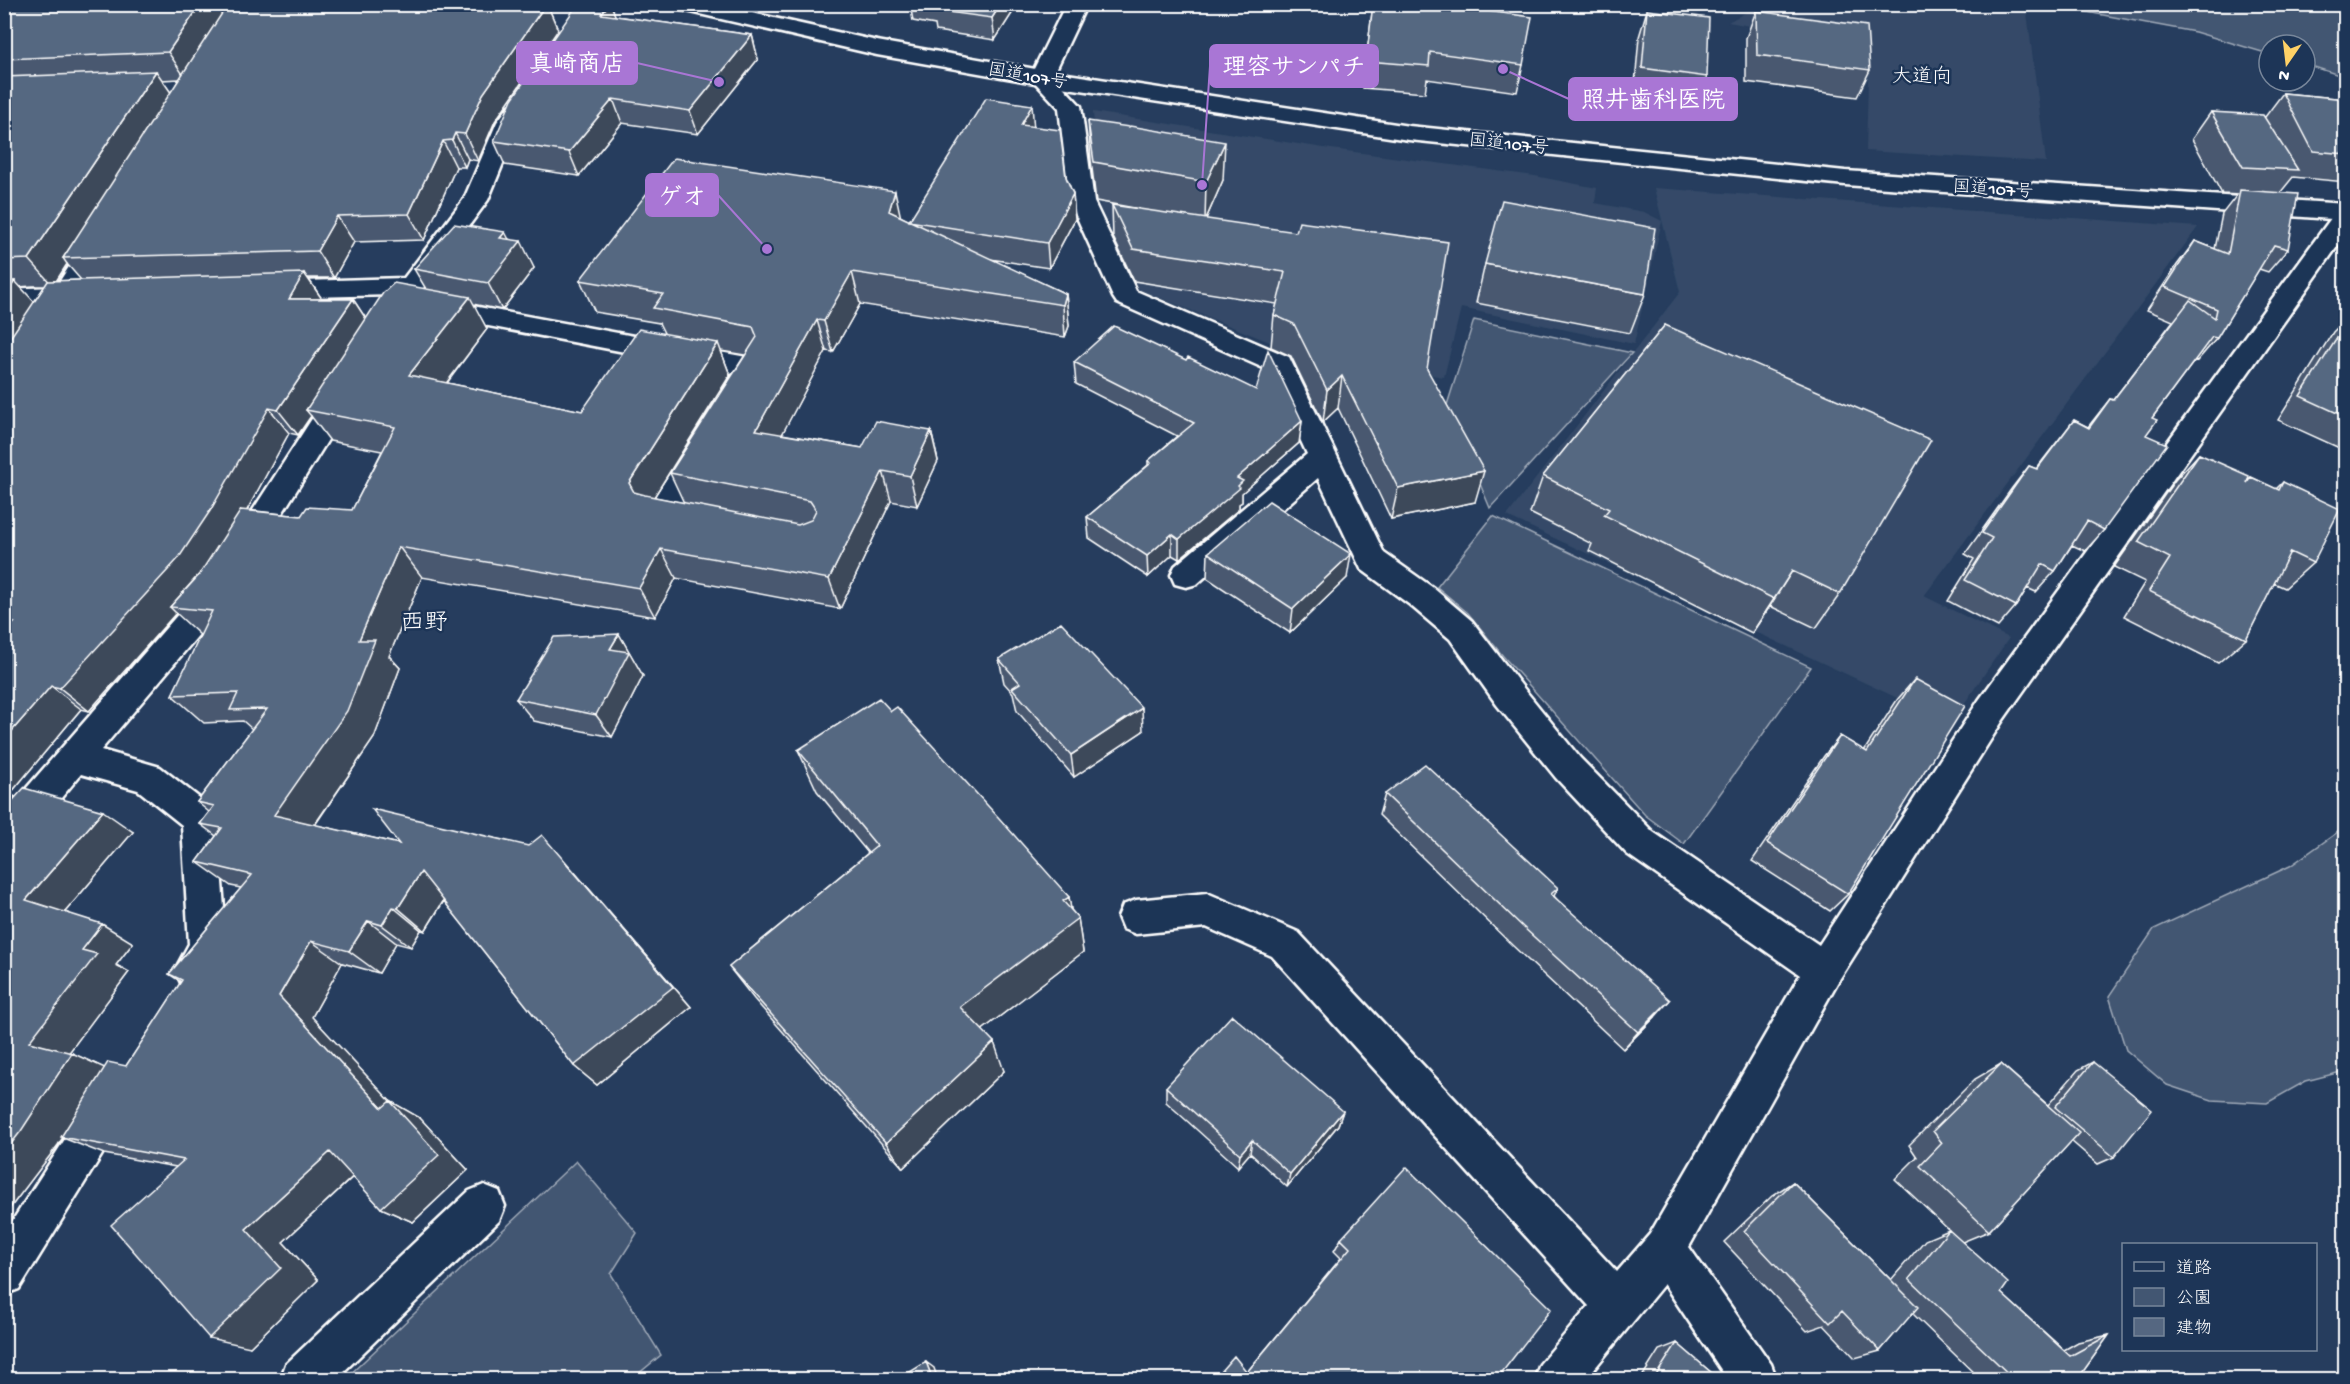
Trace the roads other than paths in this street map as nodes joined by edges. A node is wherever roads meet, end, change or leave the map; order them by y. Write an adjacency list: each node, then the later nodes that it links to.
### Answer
1 (682, 4): 3 (main road, 国道107号)
2 (1077, 4): 3 (main road)
3 (1041, 77): 5 (main road, 国道107号); 13 (main road)
4 (529, 93): 10 (main road)
5 (2346, 214): 19 (main road)
6 (114, 216): 9 (main road)
7 (244, 290): 10 (main road)
8 (100, 293): 9 (main road)
9 (65, 294): 11 (main road); 12 (main road)
10 (406, 294): 14 (main road); 16 (main road)
11 (4, 298)
12 (4, 387)
13 (1323, 457): 15 (main road); 19 (main road)
14 (718, 523)
15 (1186, 575)
16 (76, 758): 17 (main road); 20 (main road)
17 (4, 840)
18 (1136, 917): 25 (main road)
19 (1824, 970): 23 (main road)
20 (177, 997)
21 (128, 1076): 24 (main road)
22 (484, 1206): 26 (main road)
23 (1665, 1249): 25 (main road); 28 (main road)
24 (4, 1274)
25 (1618, 1305): 27 (main road)
26 (302, 1380)
27 (1556, 1380)
28 (1755, 1380)

